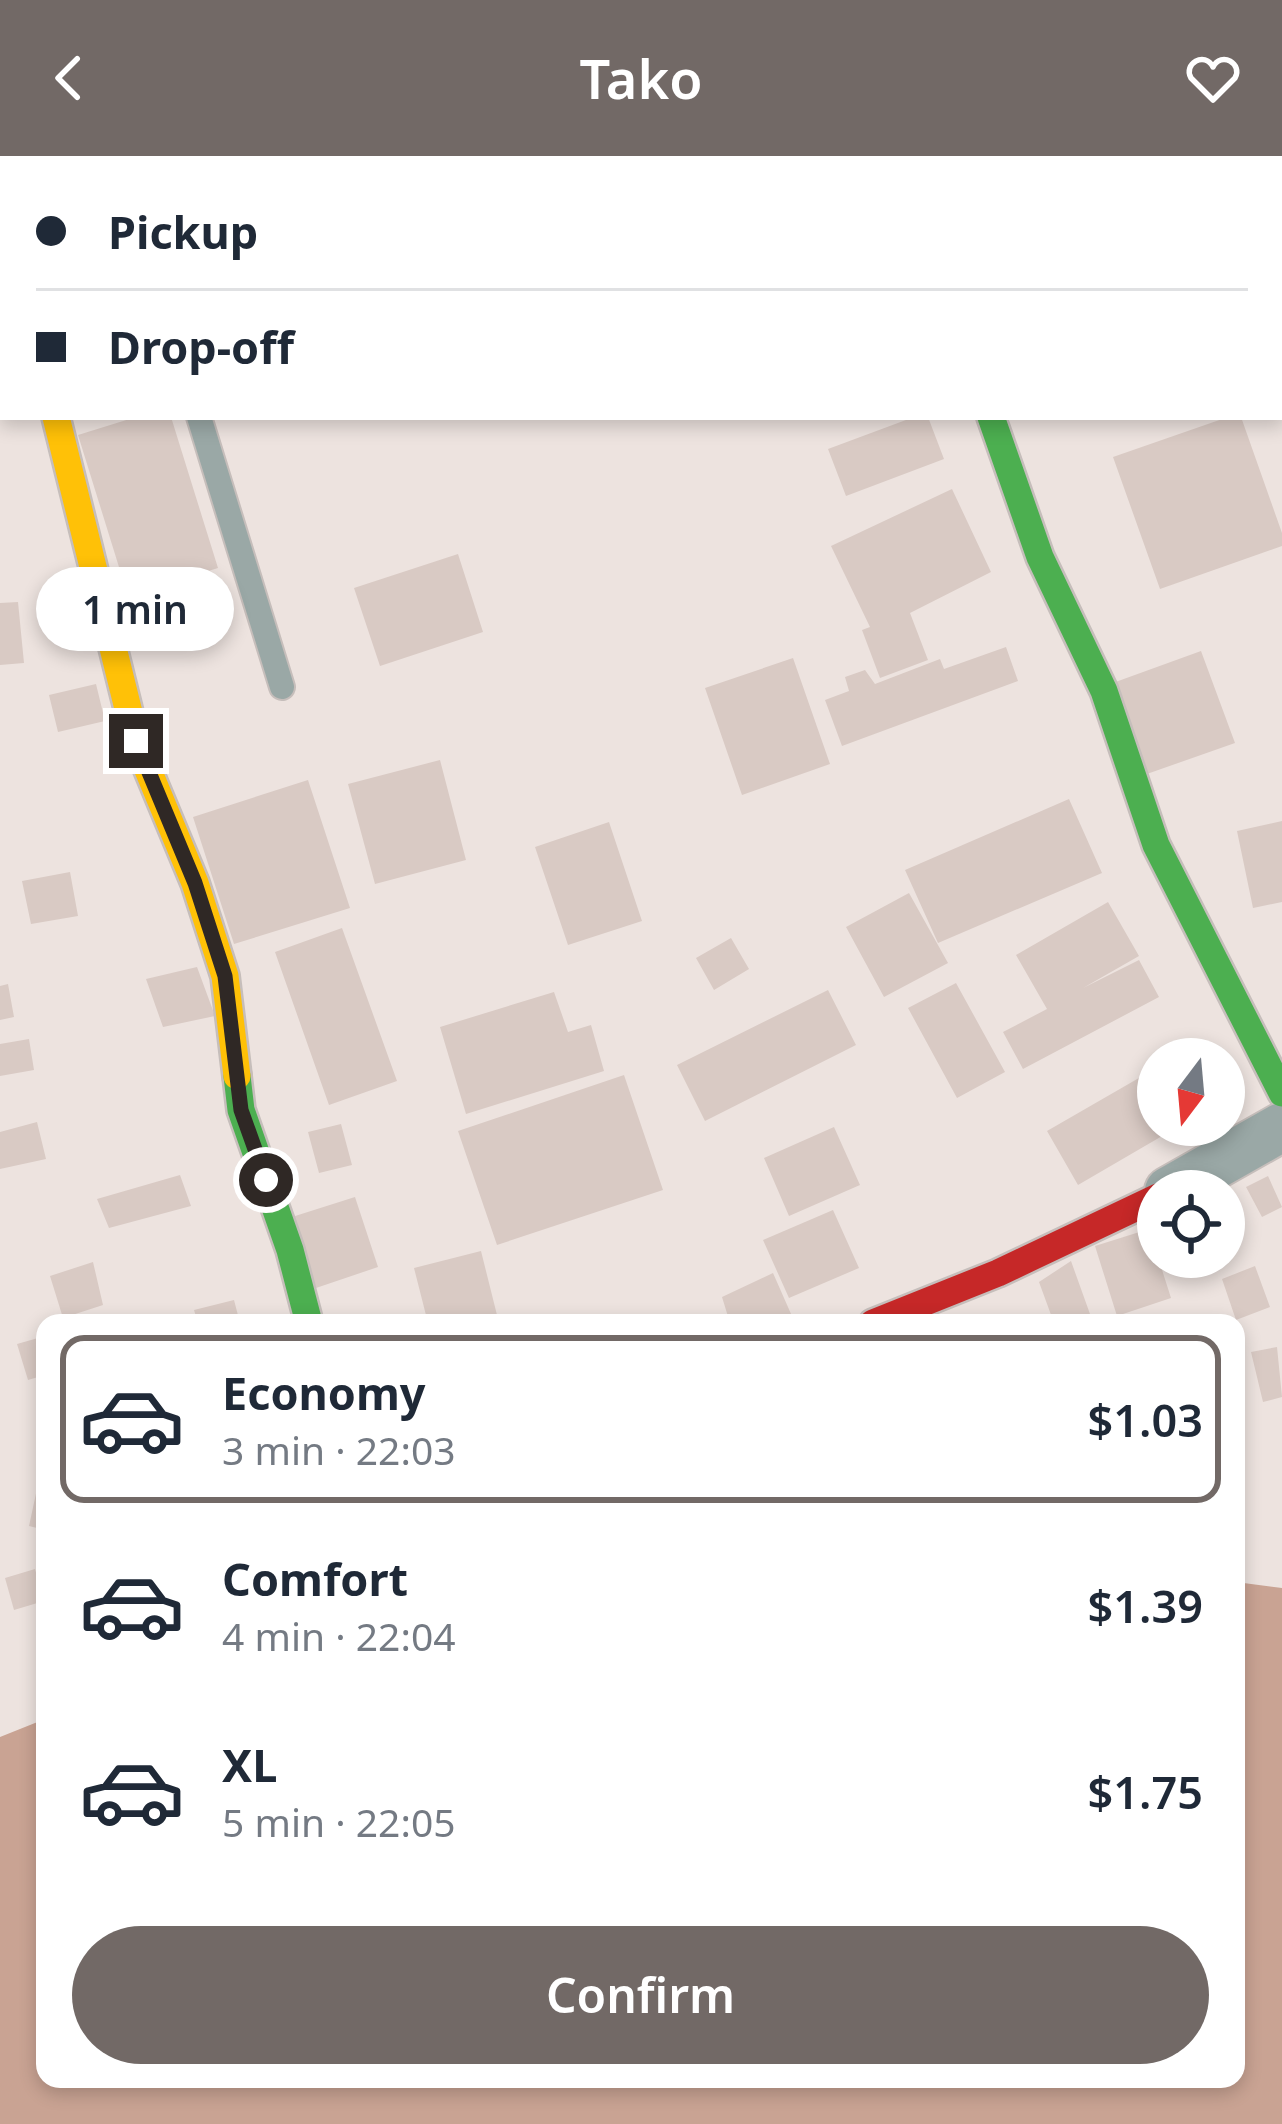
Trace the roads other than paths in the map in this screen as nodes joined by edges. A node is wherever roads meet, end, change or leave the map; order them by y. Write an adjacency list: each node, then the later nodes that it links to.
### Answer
1 (57, 420): 9 (street)
2 (200, 420): 4 (lane)
3 (992, 420): 5 (street)
4 (282, 688)
5 (1282, 1093)
6 (1282, 1127): 7 (street)
7 (1206, 1170)
8 (1137, 1207): 10 (street)
9 (307, 1314)
10 (896, 1314)

